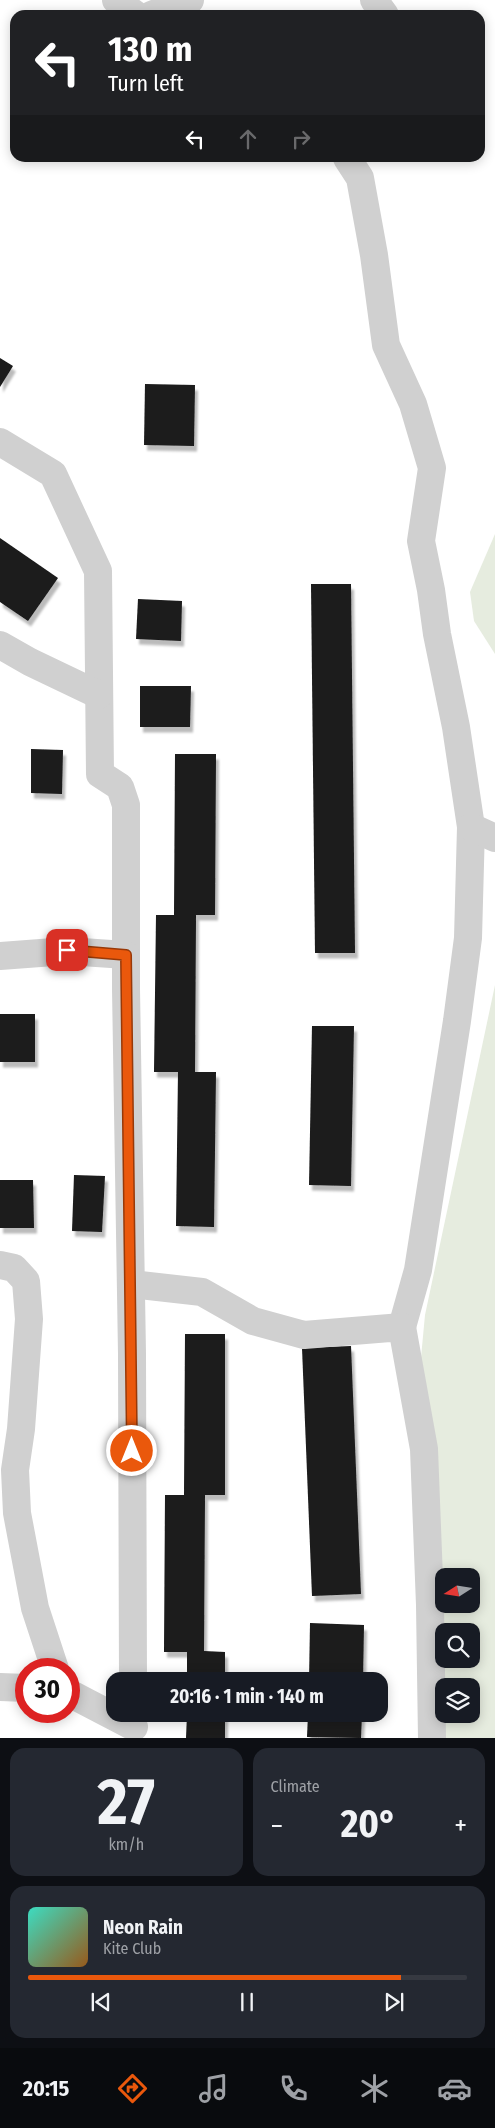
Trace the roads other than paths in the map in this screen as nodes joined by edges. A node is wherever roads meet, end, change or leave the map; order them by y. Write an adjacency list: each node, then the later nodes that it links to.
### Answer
1 (116, 0): 3 (street)
2 (190, 0): 4 (street)
3 (129, 10)
4 (164, 10)
5 (350, 162): 9 (street)
6 (0, 442): 8 (street)
7 (0, 645): 8 (street)
8 (99, 695): 10 (street)
9 (483, 832): 14 (street)
10 (126, 955): 11 (street); 13 (street)
11 (0, 956)
12 (0, 1265): 15 (street)
13 (131, 1284): 14 (street); 17 (street)
14 (402, 1326): 22 (street)
15 (9, 1451): 16 (street)
16 (51, 1658)
17 (134, 1672)
18 (0, 1687): 19 (street)
19 (15, 1688)
20 (80, 1699): 21 (street)
21 (134, 1726)
22 (432, 1738)

